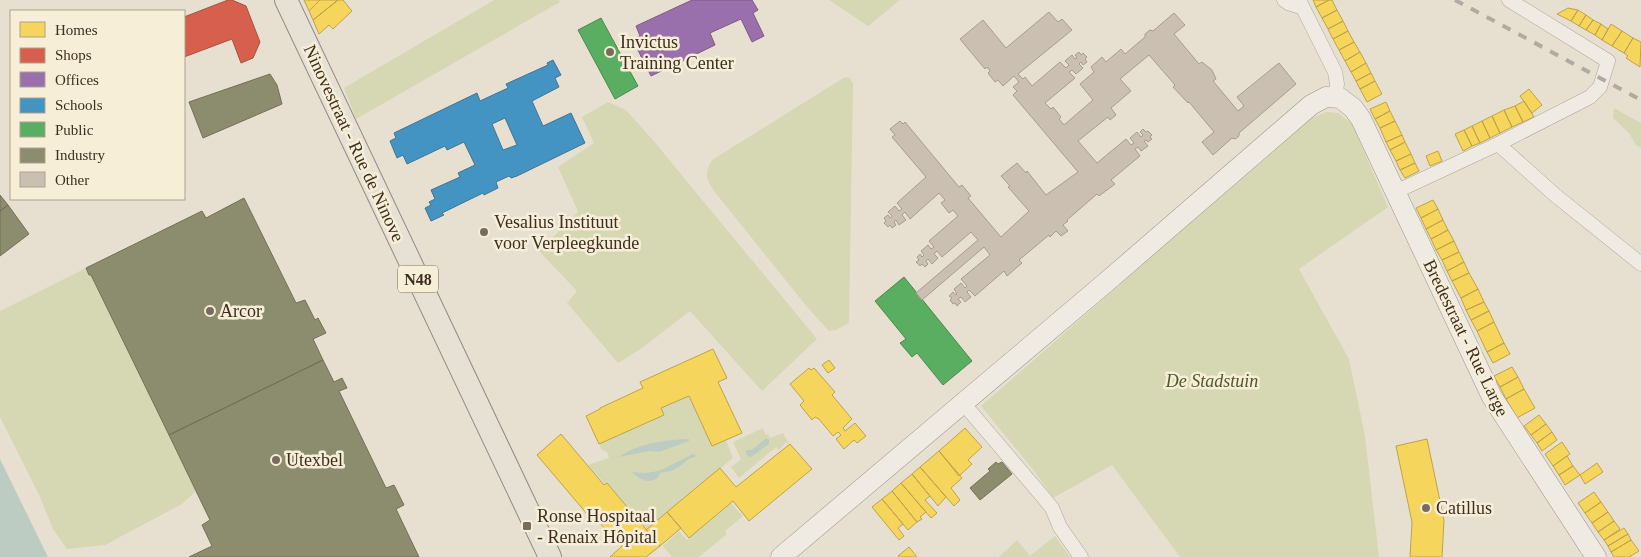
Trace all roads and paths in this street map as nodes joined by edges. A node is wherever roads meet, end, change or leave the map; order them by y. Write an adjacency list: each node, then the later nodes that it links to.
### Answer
1 (286, 0): 10 (main road, Ninovestraat - Rue de Ninove / N48)
2 (1284, 0): 4 (street)
3 (1509, 0): 6 (street)
4 (1300, 3): 5 (street)
5 (1335, 98): 7 (street, Bredestraat - Rue Large); 9 (street)
6 (1498, 144): 7 (street); 8 (street)
7 (1396, 192): 13 (street, Bredestraat - Rue Large)
8 (1641, 264)
9 (963, 403): 11 (street); 12 (street)
10 (550, 557)
11 (781, 557)
12 (1081, 557)
13 (1596, 557)

